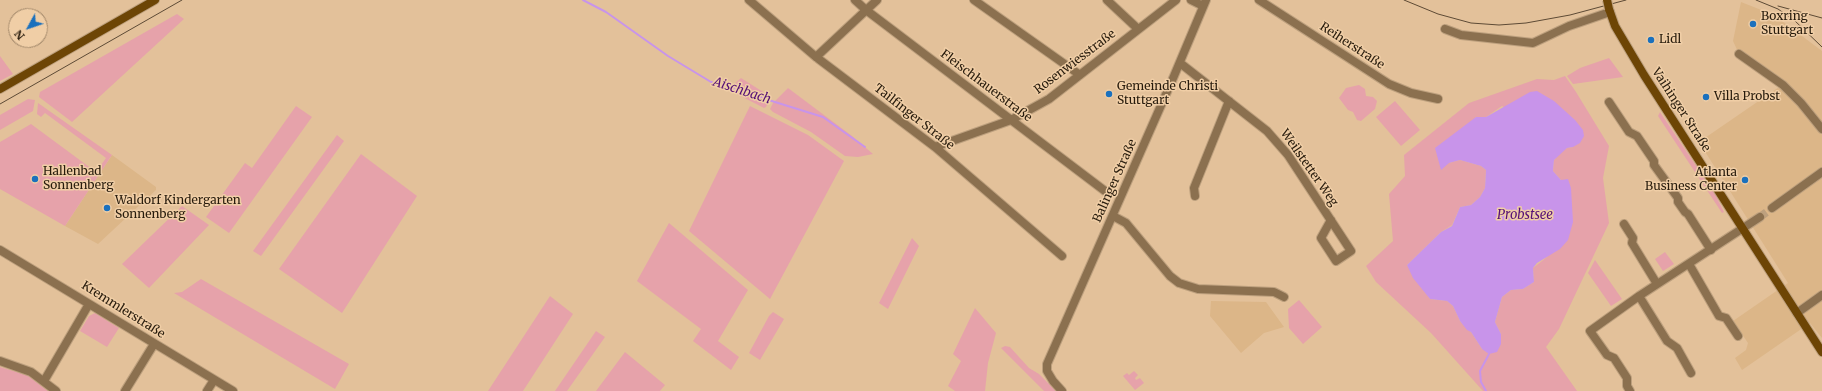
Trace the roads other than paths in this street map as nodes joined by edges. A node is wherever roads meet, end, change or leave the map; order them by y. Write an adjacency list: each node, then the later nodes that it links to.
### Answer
1 (155, 0): 20 (main road)
2 (749, 0): 17 (street, Tailfinger Straße)
3 (854, 0): 12 (street, Fleischhauerstraße)
4 (877, 0): 12 (street)
5 (974, 0): 19 (street)
6 (1107, 0): 14 (street)
7 (1176, 0): 14 (street, Rosenwiesstraße)
8 (1191, 0): 11 (street)
9 (1259, 0): 21 (street, Reiherstraße)
10 (1607, 0): 13 (main road, Vaihinger Straße, bridge)
11 (1204, 3): 18 (street, Balinger Straße)
12 (866, 10): 17 (street); 24 (street, Fleischhauerstraße)
13 (1610, 11): 15 (street); 35 (main road, Vaihinger Straße)
14 (1138, 29): 19 (street, Rosenwiesstraße)
15 (1445, 29)
16 (1739, 54): 25 (street)
17 (816, 57): 26 (street, Tailfinger Straße)
18 (1180, 62): 22 (street, Weilstetter Weg); 31 (street, Balinger Straße)
19 (1080, 75): 24 (street, Rosenwiesstraße)
20 (0, 89)
21 (1438, 99)
22 (1230, 101): 29 (street); 33 (street, Weilstetter Weg)
23 (1610, 102): 37 (street)
24 (1011, 120): 26 (street, Rosenwiesstraße); 28 (street, Fleischhauerstraße)
25 (1822, 129)
26 (935, 146): 38 (street, Tailfinger Straße)
27 (1822, 172): 30 (street)
28 (1104, 191)
29 (1195, 196)
30 (1772, 208)
31 (1112, 216): 43 (street); 57 (street, Balinger Straße)
32 (1760, 216): 35 (street)
33 (1331, 220): 33 (street, Weilstetter Weg)
34 (1624, 224): 40 (street)
35 (1743, 229): 37 (street); 45 (main road, Vaihinger Straße)
36 (0, 250): 44 (street, Kremmlerstraße)
37 (1712, 250): 39 (street)
38 (1062, 256)
39 (1688, 264): 40 (street); 46 (street)
40 (1657, 284): 42 (street)
41 (1822, 295): 45 (street)
42 (1640, 296): 50 (street); 58 (street)
43 (1284, 297)
44 (89, 304): 47 (street, Kremmlerstraße); 52 (street)
45 (1797, 313): 48 (main road, Vaihinger Straße)
46 (1738, 336)
47 (154, 344): 51 (street, Kremmlerstraße); 54 (street)
48 (1822, 352)
49 (0, 361): 52 (street)
50 (1691, 373)
51 (214, 380): 55 (street); 56 (street, Kremmlerstraße)
52 (44, 381): 53 (street)
53 (56, 391)
54 (125, 391)
55 (207, 391)
56 (233, 391)
57 (1062, 391)
58 (1630, 391)

